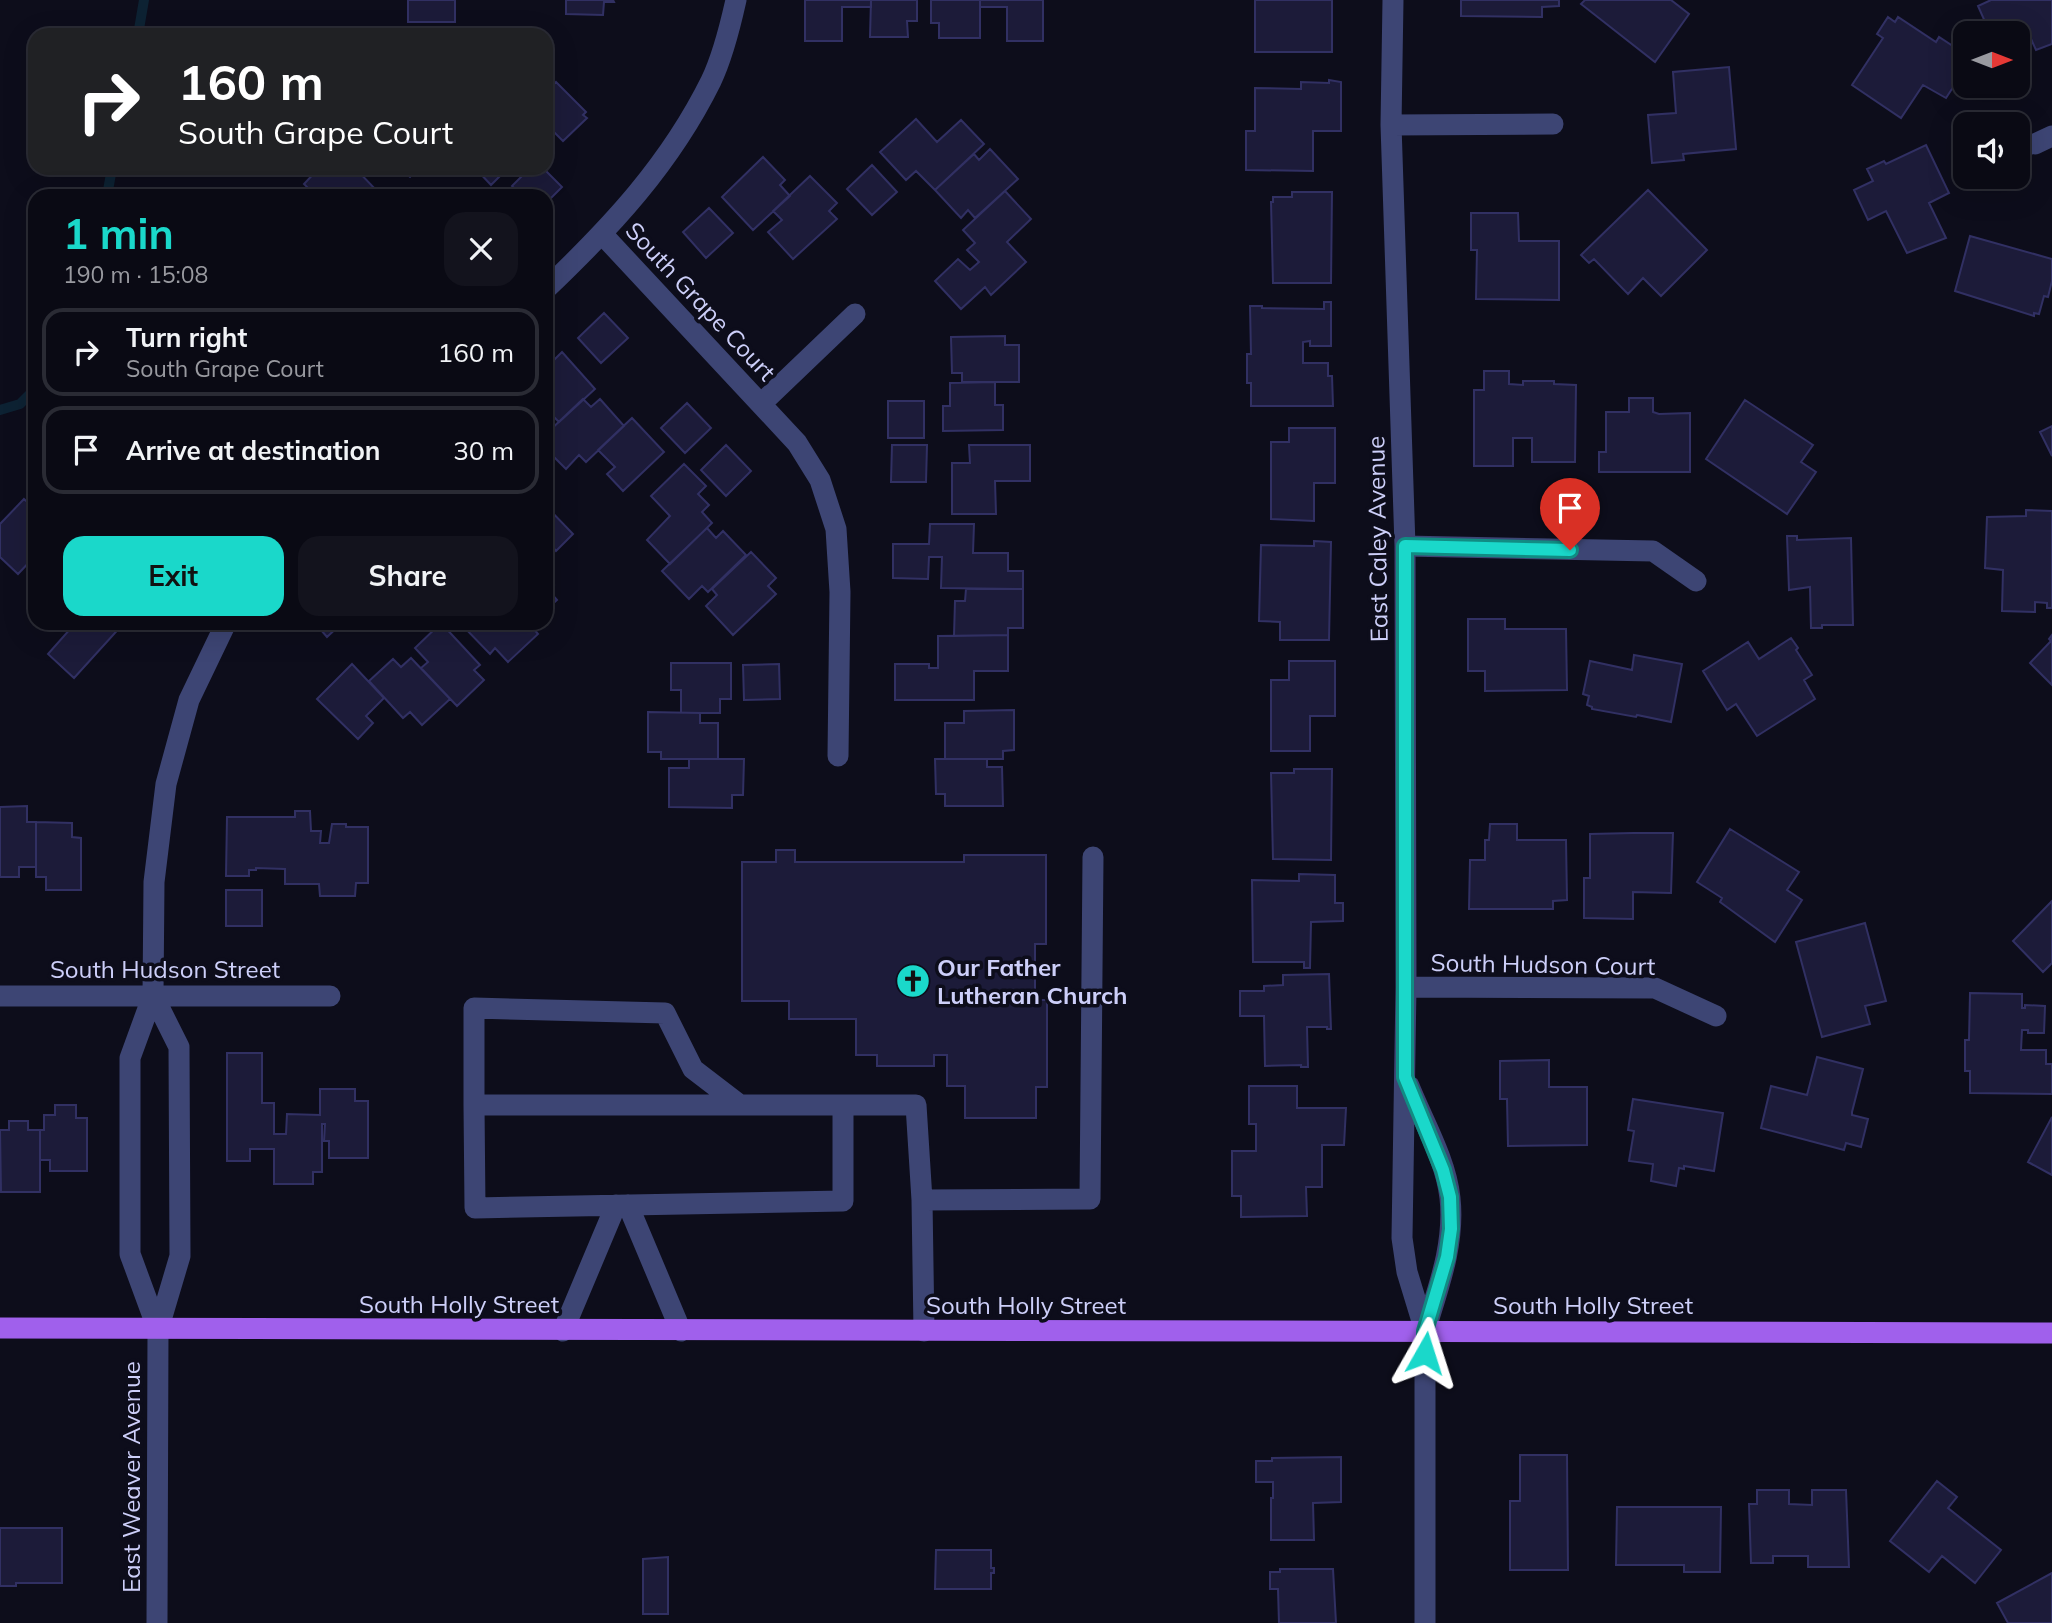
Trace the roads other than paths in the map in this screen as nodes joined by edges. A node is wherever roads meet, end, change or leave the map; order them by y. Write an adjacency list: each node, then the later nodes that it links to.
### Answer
1 (736, 0): 5 (street)
2 (1393, 0): 4 (street, East Caley Avenue)
3 (1553, 124): 4 (street)
4 (1391, 125): 9 (street, East Caley Avenue)
5 (603, 235): 6 (street); 8 (street, South Grape Court)
6 (553, 282)
7 (855, 314): 8 (street, South Grape Court)
8 (762, 403): 12 (street, South Grape Court)
9 (1405, 546): 10 (street); 14 (street, East Caley Avenue)
10 (1696, 581)
11 (223, 630): 15 (street, East Weaver Avenue)
12 (838, 755)
13 (1093, 857): 23 (street)
14 (1406, 987): 18 (street, South Hudson Court); 19 (street, East Caley Avenue)
15 (153, 995): 16 (street, South Hudson Street); 17 (street, South Hudson Street); 26 (street, East Weaver Avenue); 26 (street, East Weaver Avenue)
16 (0, 996)
17 (330, 996)
18 (1716, 1016)
19 (1405, 1077): 30 (street, East Caley Avenue); 30 (street, East Caley Avenue)
20 (474, 1105): 21 (street); 21 (street); 24 (street)
21 (740, 1105): 22 (street)
22 (843, 1105): 23 (street); 24 (street)
23 (922, 1200): 29 (street)
24 (622, 1205): 27 (street); 28 (street)
25 (0, 1328): 26 (main road, South Holly Street)
26 (158, 1330): 27 (main road, South Holly Street); 32 (street, East Weaver Avenue)
27 (563, 1331): 28 (main road, South Holly Street)
28 (681, 1331): 29 (main road, South Holly Street)
29 (924, 1331): 30 (main road, South Holly Street)
30 (1425, 1331): 31 (main road, South Holly Street); 33 (street, East Caley Avenue)
31 (2052, 1333)
32 (157, 1623)
33 (1425, 1623)

